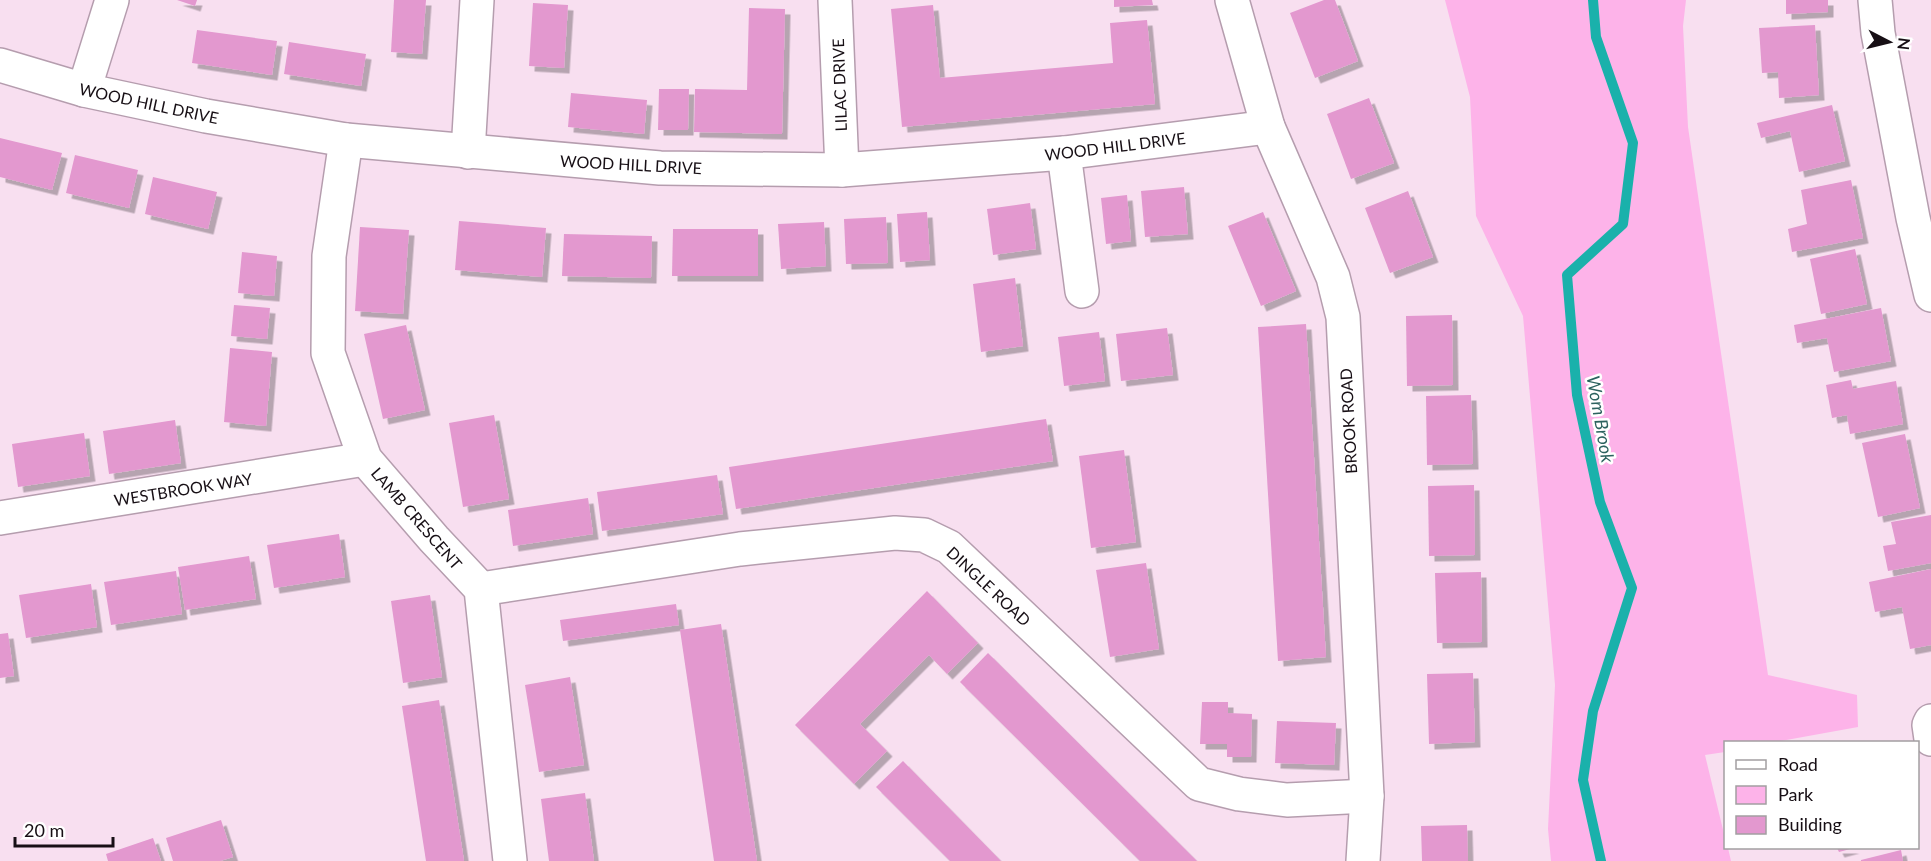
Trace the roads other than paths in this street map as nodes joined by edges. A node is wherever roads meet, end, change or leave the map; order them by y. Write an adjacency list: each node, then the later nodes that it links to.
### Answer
1 (112, 0): 7 (street)
2 (477, 0): 10 (street)
3 (835, 0): 12 (street, LILAC DRIVE)
4 (1232, 0): 8 (street, BROOK ROAD)
5 (1875, 0): 14 (street)
6 (0, 65): 7 (street, WOOD HILL DRIVE)
7 (84, 90): 9 (street, WOOD HILL DRIVE)
8 (1268, 127): 11 (street, WOOD HILL DRIVE); 20 (street, BROOK ROAD)
9 (346, 140): 10 (street, WOOD HILL DRIVE); 15 (street, LAMB CRESCENT)
10 (468, 152): 12 (street, WOOD HILL DRIVE)
11 (1064, 153): 12 (street, WOOD HILL DRIVE); 13 (street)
12 (842, 170)
13 (1082, 291)
14 (1931, 295)
15 (365, 459): 16 (street, WESTBROOK WAY); 17 (street, LAMB CRESCENT)
16 (0, 518)
17 (481, 589): 20 (street, DINGLE ROAD); 21 (street)
18 (1931, 721): 19 (street)
19 (1931, 739)
20 (1367, 796): 22 (street, BROOK ROAD)
21 (510, 861)
22 (1363, 861)

